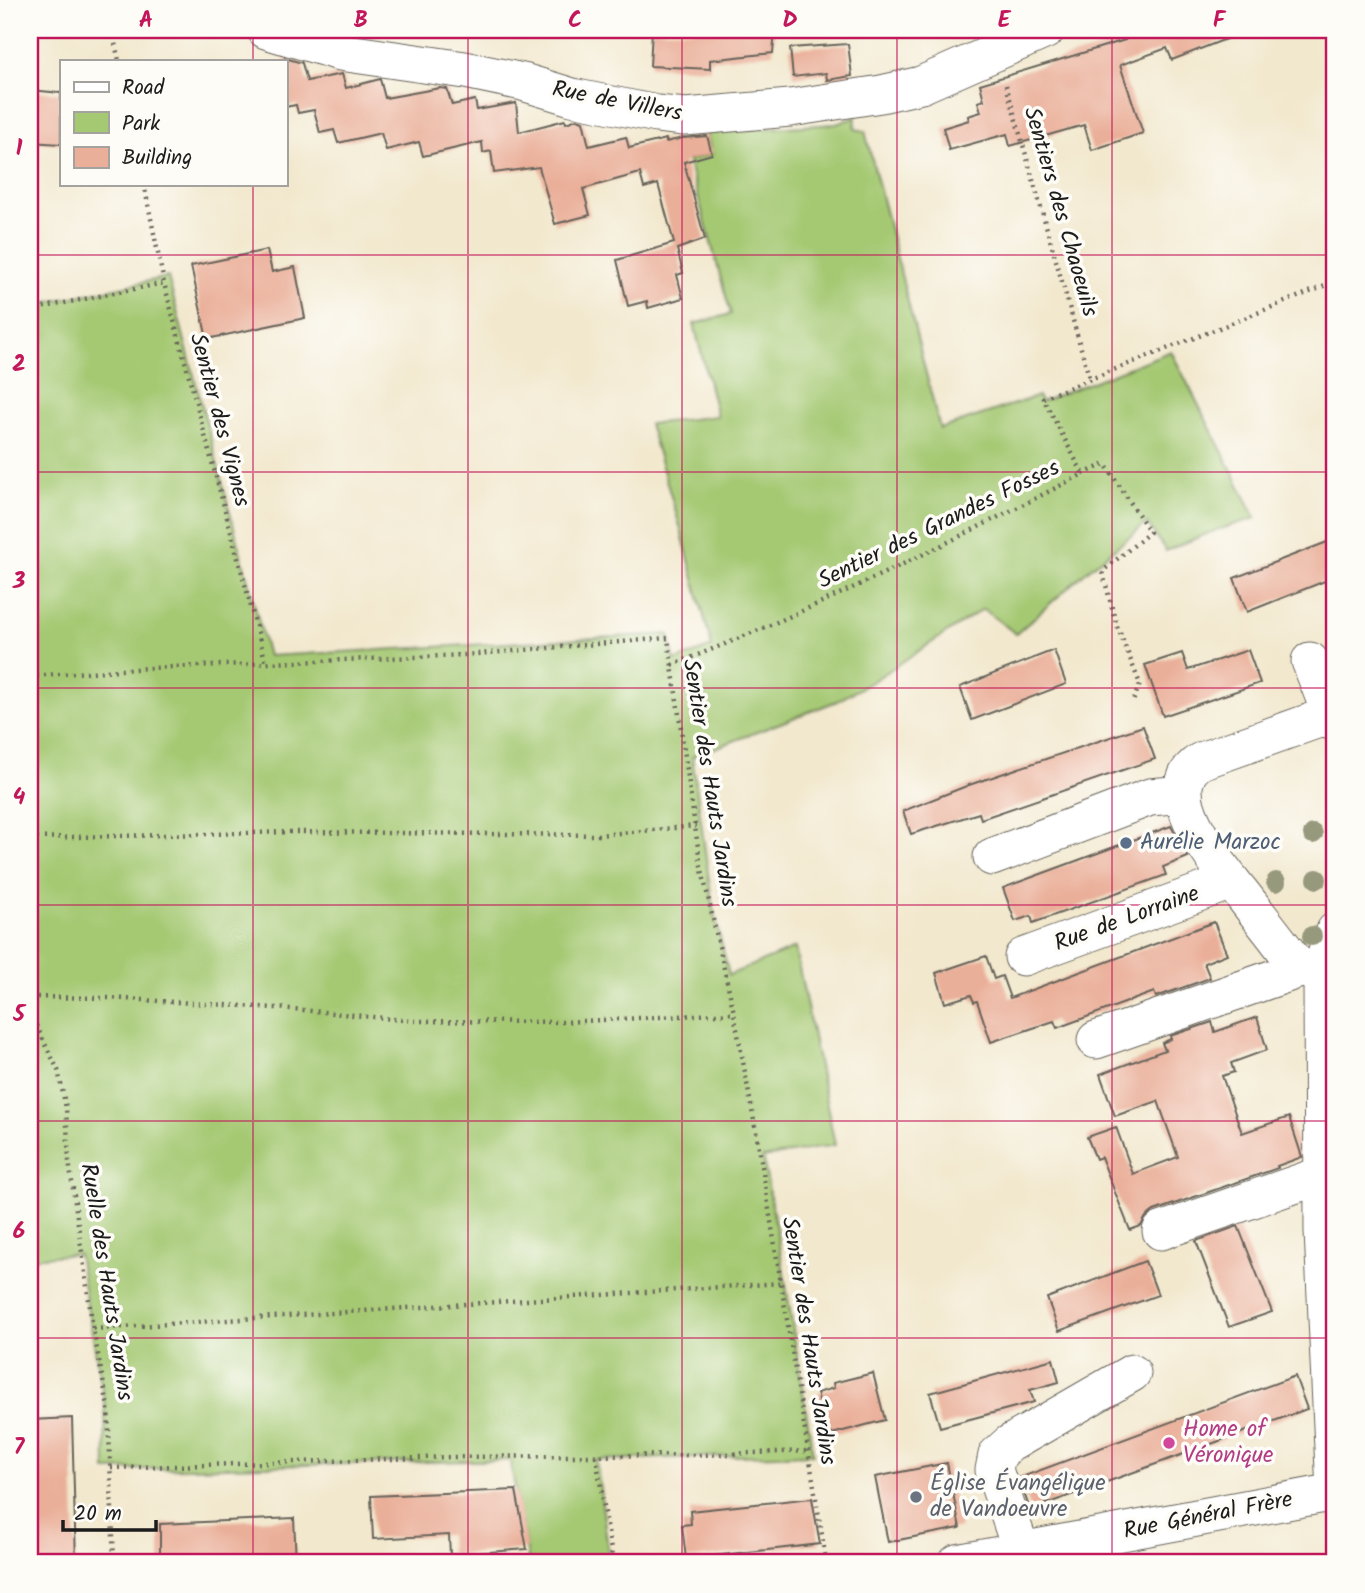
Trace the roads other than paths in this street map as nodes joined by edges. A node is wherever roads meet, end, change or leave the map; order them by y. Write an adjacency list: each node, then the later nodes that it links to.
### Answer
1 (266, 30): 2 (street, Rue de Villers)
2 (1046, 30)
3 (1310, 661): 4 (street)
4 (1334, 720): 5 (street)
5 (1184, 794): 6 (street); 7 (street, Rue de Lorraine)
6 (992, 857)
7 (1231, 881): 9 (street, Rue de Lorraine); 10 (street, Rue de Lorraine)
8 (1335, 931): 10 (street)
9 (1023, 957)
10 (1312, 972): 11 (street); 12 (street)
11 (1096, 1040)
12 (1322, 1175): 13 (street); 14 (street)
13 (1161, 1231)
14 (1329, 1232): 16 (street)
15 (1132, 1373): 17 (street)
16 (1335, 1492): 17 (street, Rue Général Frère)
17 (1022, 1553): 18 (street, Rue Général Frère)
18 (957, 1563)

